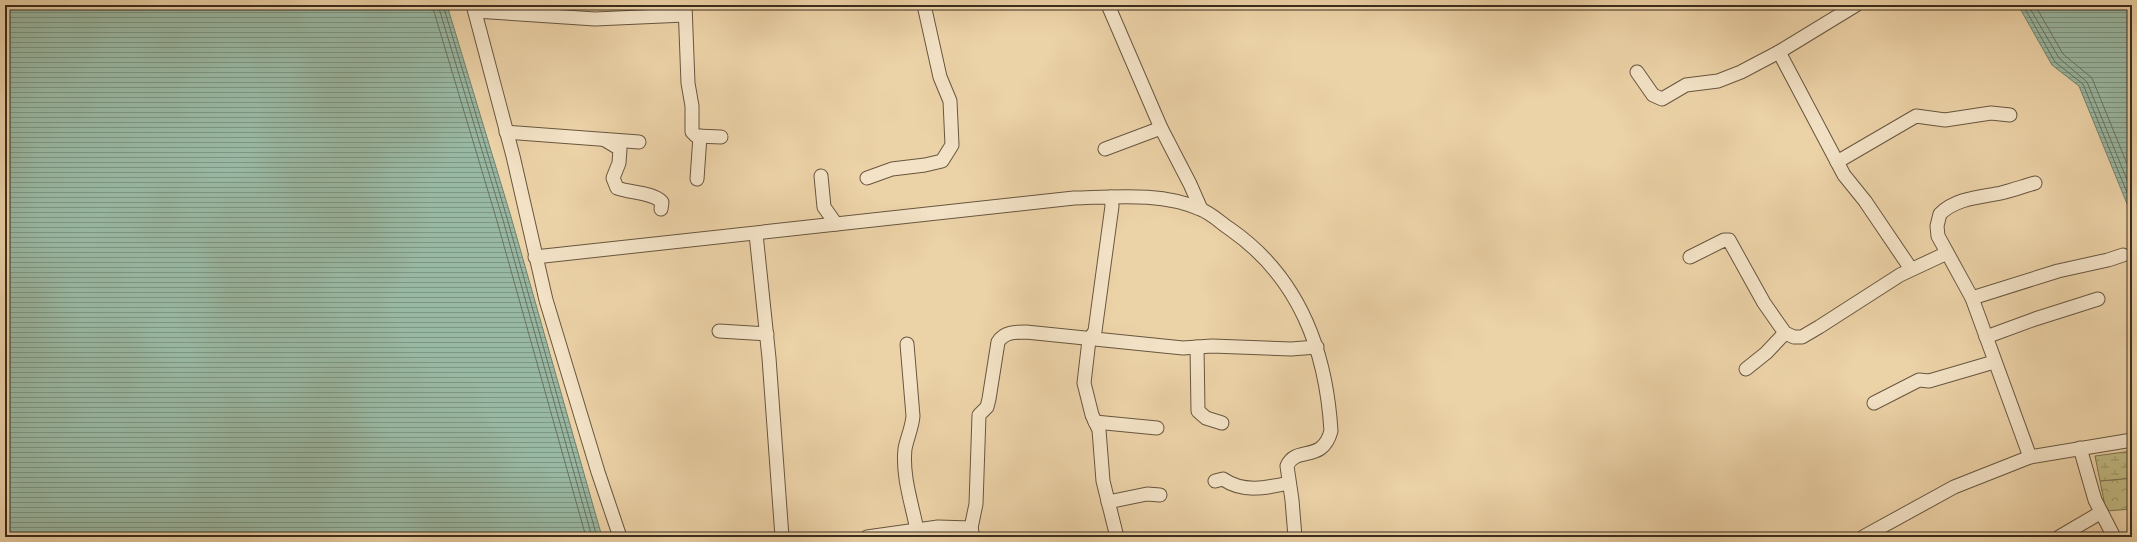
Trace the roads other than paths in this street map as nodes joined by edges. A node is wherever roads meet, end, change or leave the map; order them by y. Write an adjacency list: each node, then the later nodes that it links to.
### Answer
1 (924, 5): 18 (street)
2 (1108, 5): 9 (street)
3 (1856, 5): 6 (street)
4 (474, 8): 5 (street); 10 (street)
5 (685, 10): 11 (street)
6 (1779, 52): 7 (street); 16 (street)
7 (1637, 72)
8 (2010, 115): 16 (street)
9 (1161, 128): 15 (street); 23 (street)
10 (506, 132): 13 (street); 29 (street)
11 (700, 136): 12 (street); 19 (street)
12 (721, 137)
13 (604, 139): 14 (street); 22 (street)
14 (639, 142)
15 (1105, 149)
16 (1837, 162): 30 (street)
17 (821, 176): 24 (street)
18 (867, 178)
19 (697, 179)
20 (2035, 183): 26 (street)
21 (1111, 197): 23 (street); 24 (street); 37 (street)
22 (660, 209)
23 (1201, 209): 40 (street)
24 (836, 224): 25 (street)
25 (756, 234): 29 (street); 35 (street)
26 (1947, 253): 30 (street); 31 (street)
27 (2123, 255): 31 (street)
28 (1690, 256): 34 (street)
29 (535, 257): 58 (street)
30 (1911, 269): 34 (street)
31 (1972, 298): 36 (street)
32 (2098, 299): 36 (street)
33 (719, 331): 35 (street)
34 (1785, 333): 42 (street)
35 (767, 334): 59 (street)
36 (1986, 337): 41 (street)
37 (1089, 340): 39 (street); 44 (street); 57 (street)
38 (907, 344): 55 (street)
39 (1197, 347): 40 (street); 45 (street)
40 (1317, 347): 51 (street)
41 (1994, 362): 43 (street); 49 (street)
42 (1746, 369)
43 (1874, 403)
44 (1095, 422): 46 (street); 53 (street)
45 (1222, 423)
46 (1157, 428)
47 (2132, 440): 48 (street)
48 (2080, 448): 49 (street); 54 (street)
49 (2030, 457): 56 (street)
50 (1215, 481): 51 (street)
51 (1289, 483): 62 (street)
52 (1160, 495): 53 (street)
53 (1108, 502): 61 (street)
54 (2100, 513): 64 (street); 65 (street)
55 (917, 530): 57 (street); 60 (street)
56 (1886, 532): 63 (street)
57 (972, 533)
58 (620, 537)
59 (782, 537)
60 (867, 537)
61 (1117, 537)
62 (1295, 537)
63 (1863, 537)
64 (2060, 537)
65 (2114, 537)

